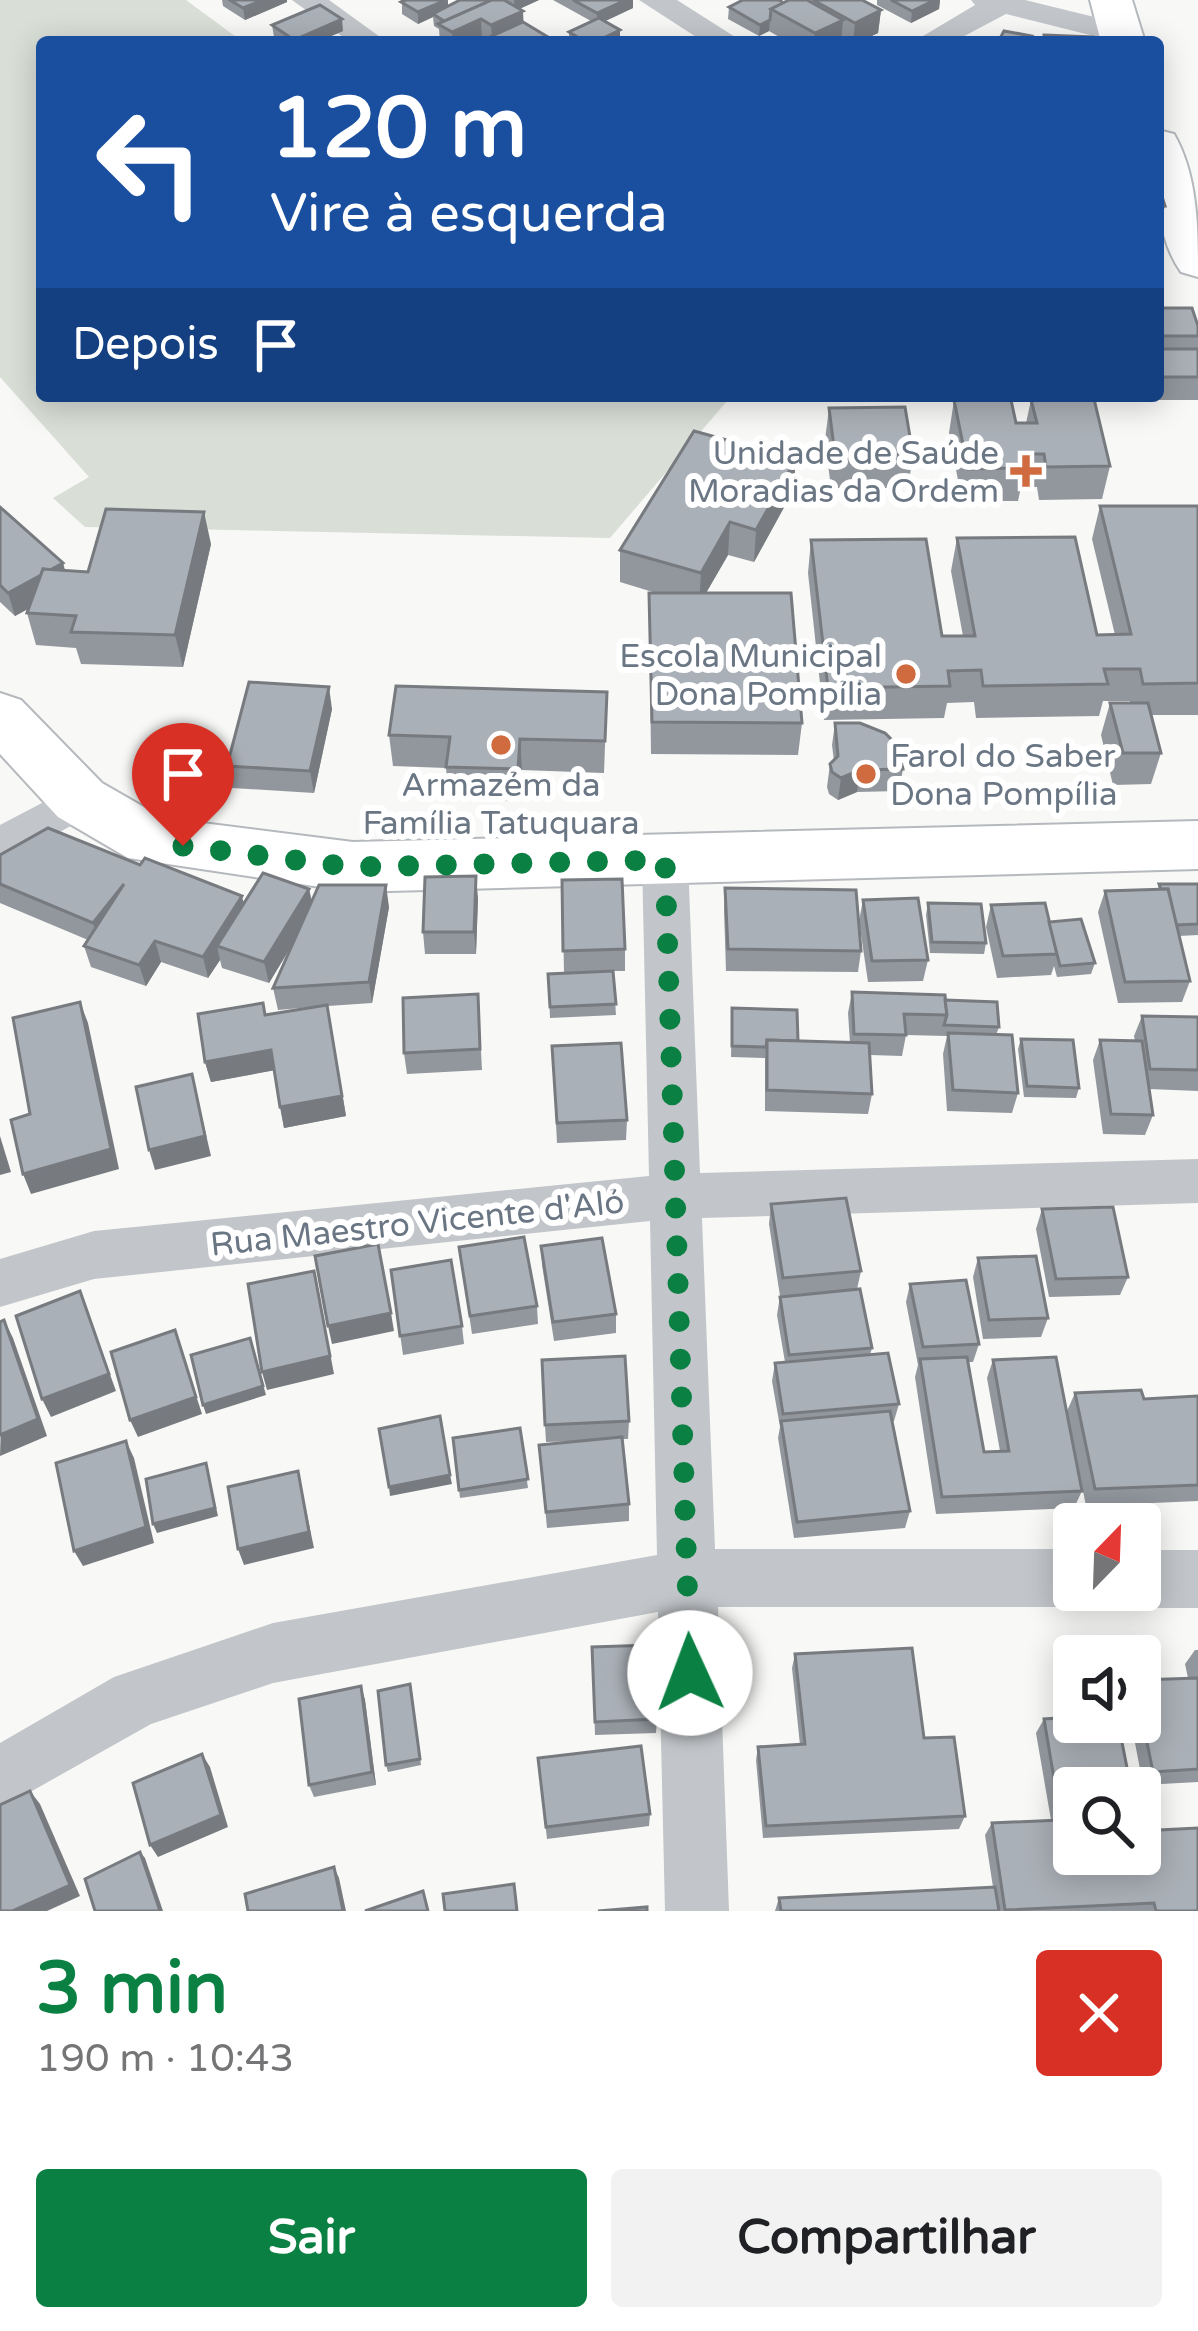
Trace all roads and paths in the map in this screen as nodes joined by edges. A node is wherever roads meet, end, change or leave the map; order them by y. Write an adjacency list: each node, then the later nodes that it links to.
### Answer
1 (308, 0): 5 (street)
2 (656, 0): 6 (street)
3 (992, 3): 4 (street); 7 (street)
4 (1118, 25)
5 (362, 36)
6 (717, 36)
7 (939, 36)
8 (1164, 162): 9 (street)
9 (1198, 262)
10 (0, 715): 11 (street)
11 (80, 800): 13 (street); 14 (street)
12 (1198, 845): 14 (street)
13 (0, 847)
14 (665, 860): 16 (street)
15 (1198, 1181): 16 (street, Rua Maestro Vicente d'Aló)
16 (676, 1196): 17 (street, Rua Maestro Vicente d'Aló); 18 (street)
17 (0, 1283)
18 (688, 1578): 19 (street); 22 (street); 23 (street)
19 (1053, 1578)
20 (1161, 1579): 21 (street)
21 (1198, 1579)
22 (0, 1778)
23 (697, 1911)

